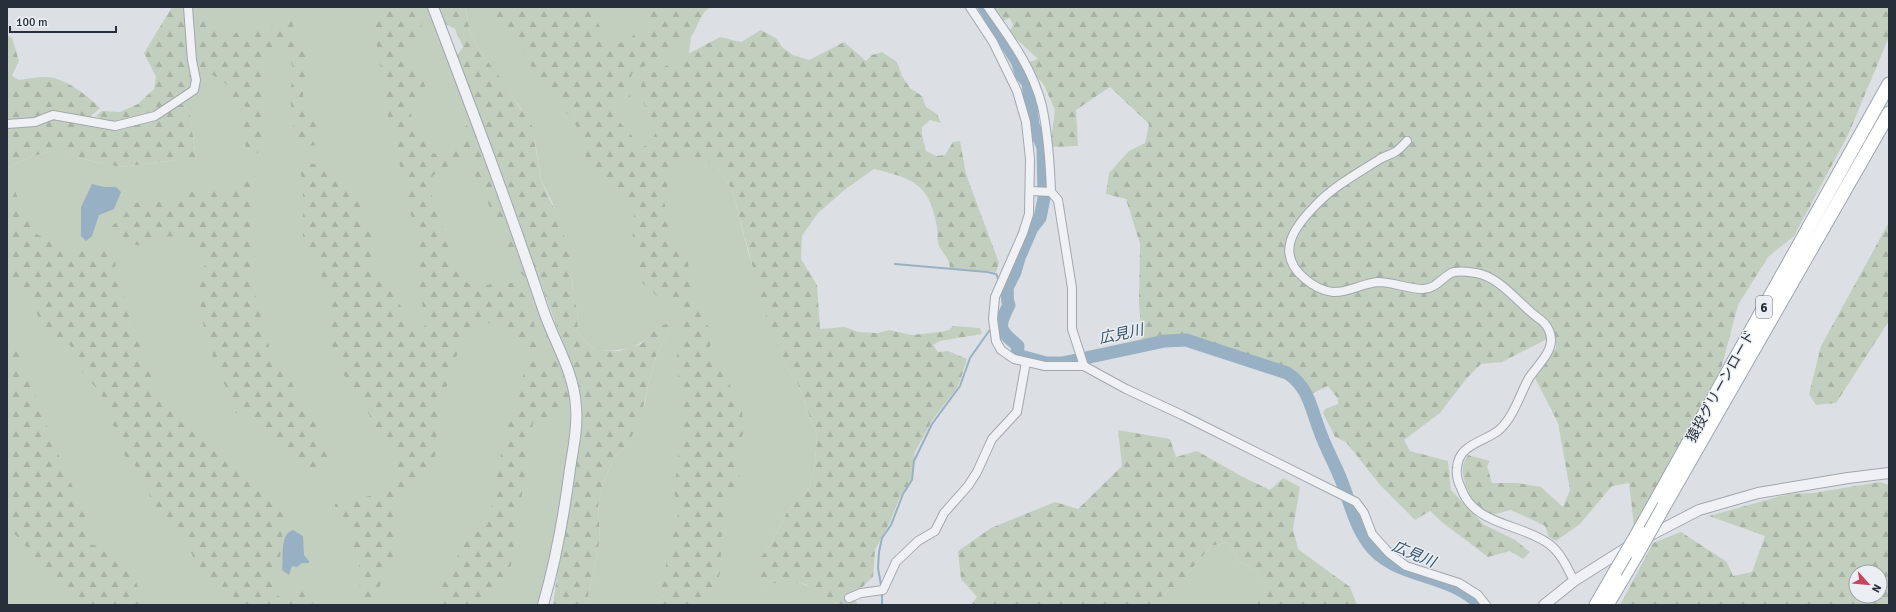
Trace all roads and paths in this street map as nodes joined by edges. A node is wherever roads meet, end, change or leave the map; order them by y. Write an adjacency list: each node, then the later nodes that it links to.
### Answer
1 (188, 7): 7 (street)
2 (434, 7): 16 (street)
3 (970, 7): 9 (street)
4 (988, 7): 10 (street)
5 (1889, 84): 19 (main road, 猿投グリーンロード / 6, bridge)
6 (1889, 113): 20 (main road, 猿投グリーンロード / 6, bridge)
7 (7, 124)
8 (1407, 141): 14 (street)
9 (1032, 191): 10 (street); 11 (street)
10 (1049, 192): 12 (street)
11 (1026, 362): 12 (street); 15 (street)
12 (1084, 364): 17 (street)
13 (1889, 473): 14 (street)
14 (1574, 581): 18 (street)
15 (849, 598)
16 (543, 605)
17 (1486, 605)
18 (1544, 605)
19 (1596, 605)
20 (1607, 605)

